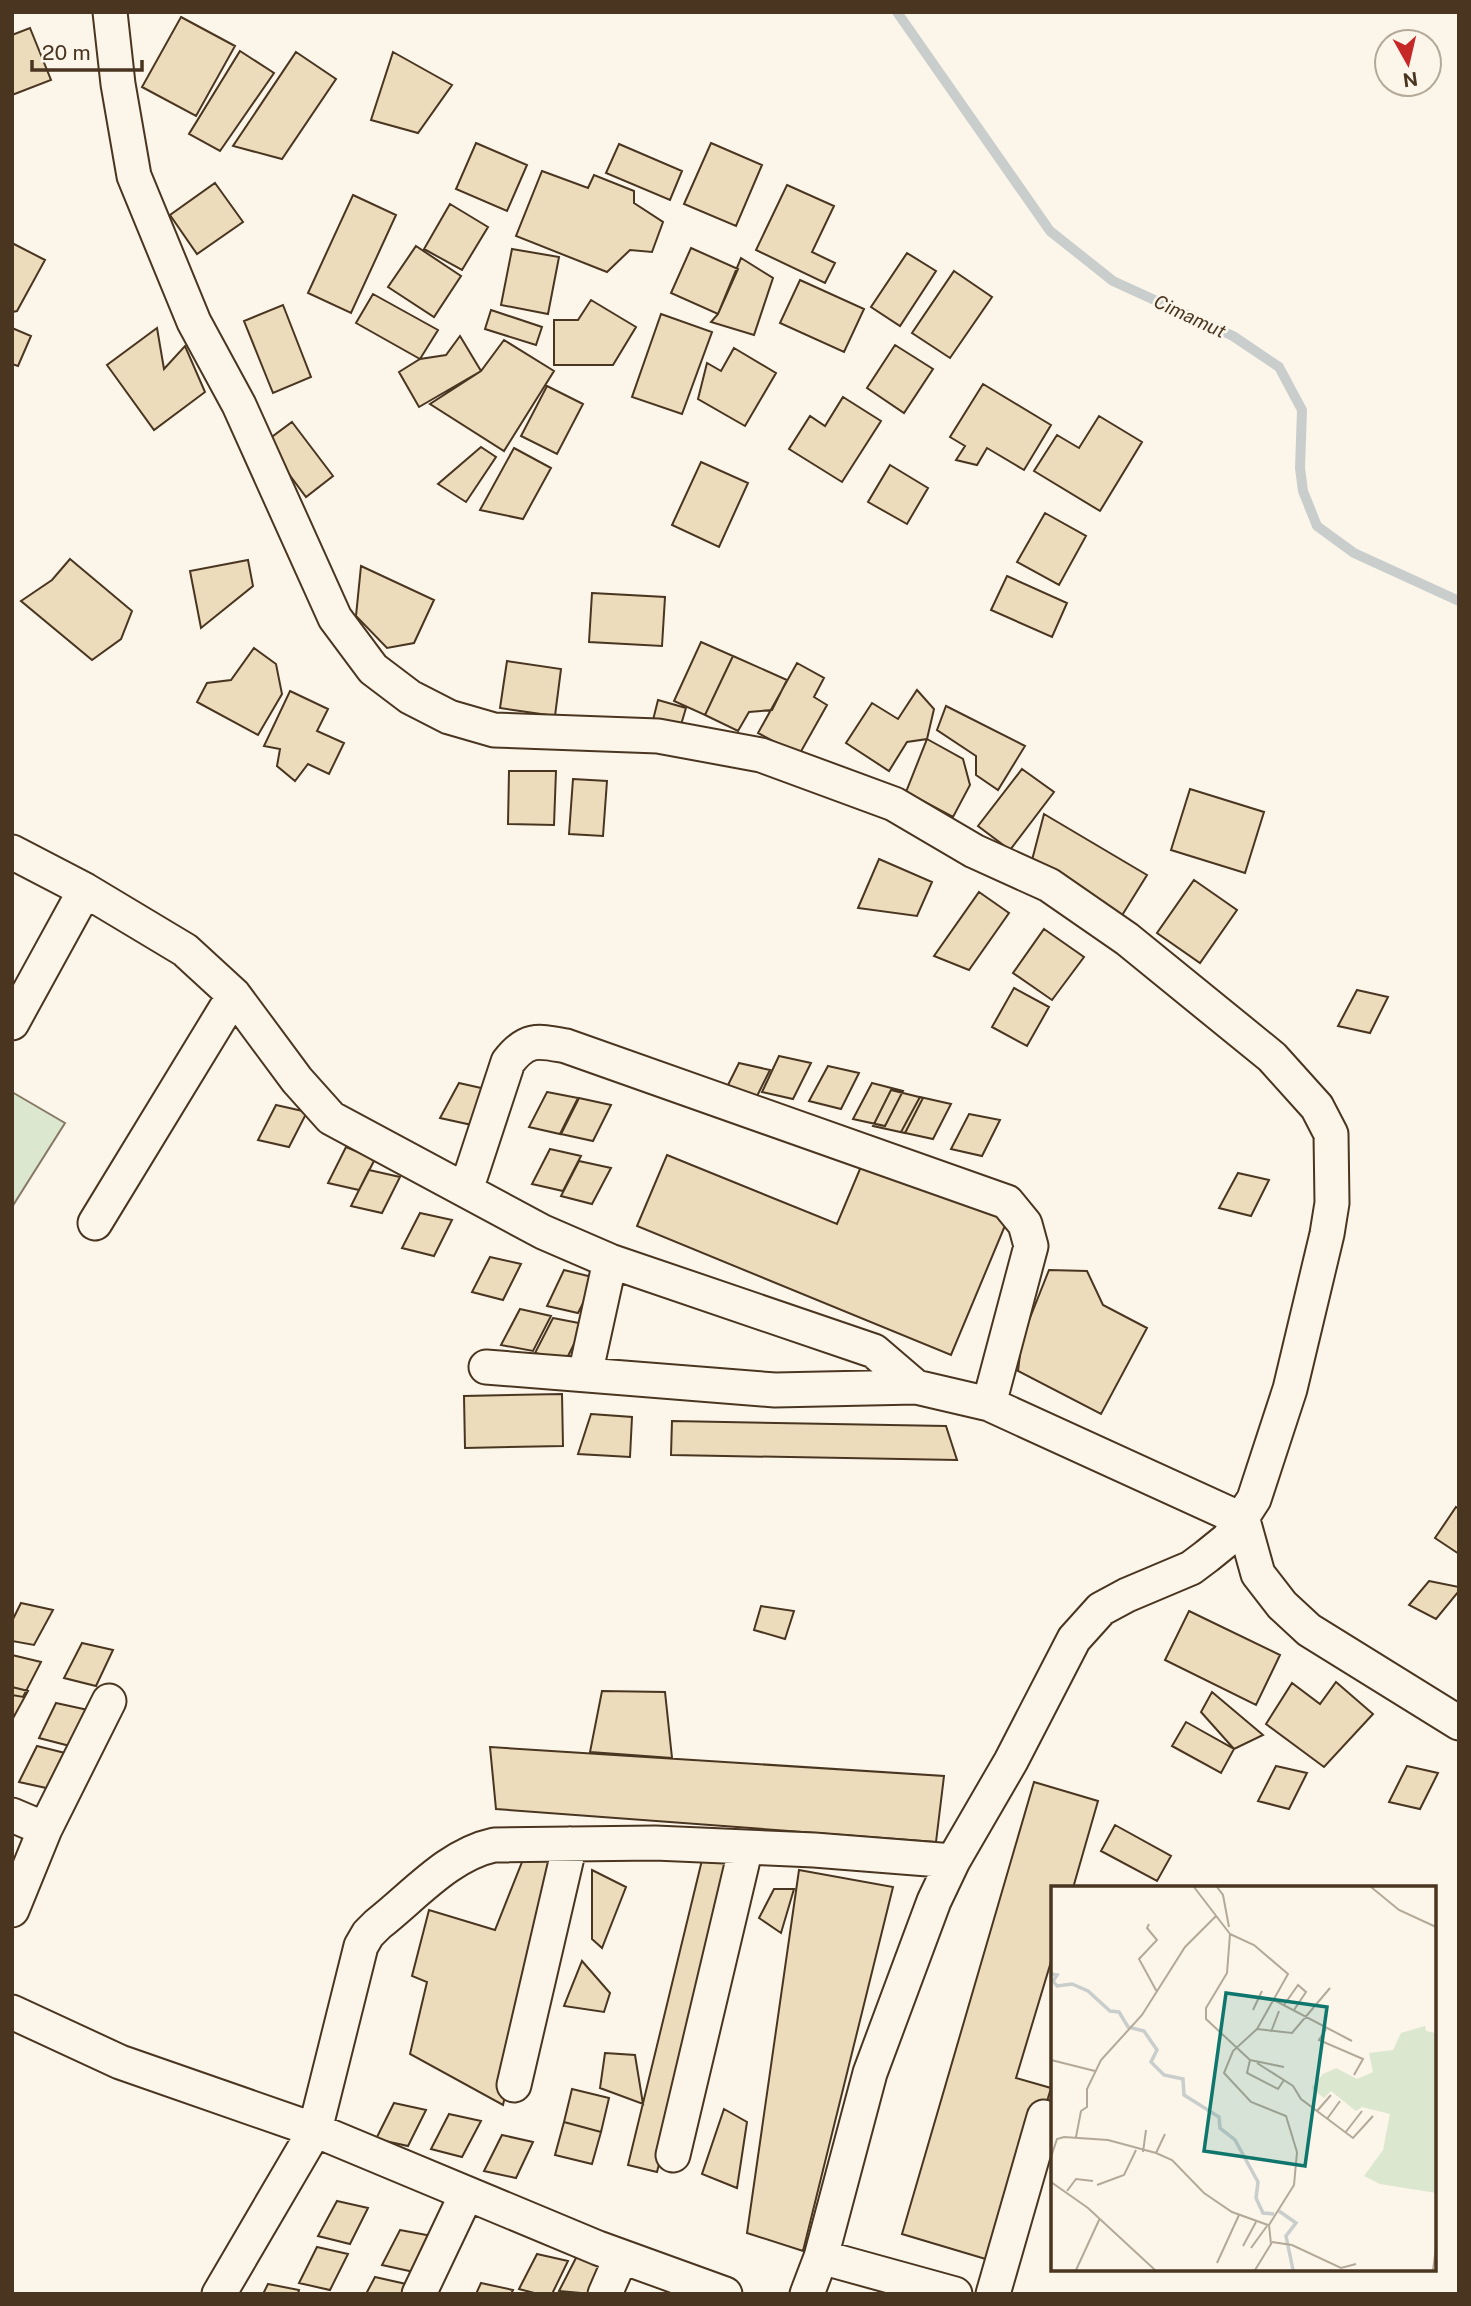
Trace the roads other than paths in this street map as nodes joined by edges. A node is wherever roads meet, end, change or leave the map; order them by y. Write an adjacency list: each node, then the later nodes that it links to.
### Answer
1 (110, 12): 13 (street)
2 (12, 852): 3 (street)
3 (85, 890): 4 (street); 5 (street)
4 (234, 995): 6 (street); 7 (street)
5 (12, 1023)
6 (466, 1190): 8 (street); 12 (street)
7 (95, 1223)
8 (610, 1261): 10 (street); 11 (street)
9 (486, 1367): 10 (street)
10 (585, 1375): 11 (street)
11 (916, 1387): 12 (street)
12 (989, 1404): 13 (street)
13 (1242, 1520): 15 (street); 20 (street)
14 (109, 1701): 17 (street)
15 (1459, 1723)
16 (12, 1815): 17 (street)
17 (44, 1829): 21 (street)
18 (570, 1844): 19 (street); 23 (street); 25 (street)
19 (746, 1847): 20 (street); 26 (street)
20 (953, 1861): 29 (street)
21 (12, 1910)
22 (12, 2012): 25 (street)
23 (514, 2085)
24 (1044, 2117): 36 (street)
25 (315, 2130): 27 (street); 30 (street)
26 (673, 2155)
27 (466, 2195): 28 (street); 31 (street)
28 (621, 2257): 32 (street); 33 (street)
29 (821, 2257): 34 (street); 35 (street)
30 (219, 2294)
31 (419, 2294)
32 (605, 2294)
33 (725, 2294)
34 (807, 2294)
35 (955, 2294)
36 (993, 2294)

